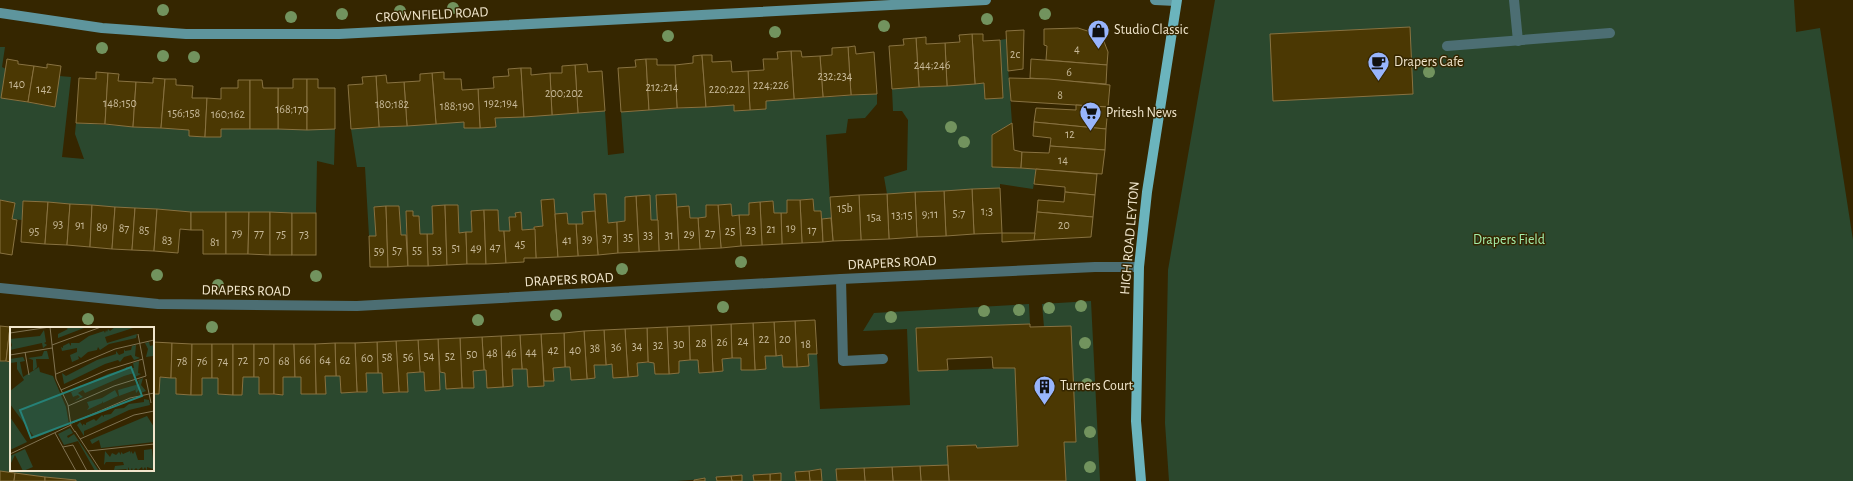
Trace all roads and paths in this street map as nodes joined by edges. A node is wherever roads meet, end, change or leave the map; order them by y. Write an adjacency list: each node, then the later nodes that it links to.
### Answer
1 (986, 0): 5 (street, CROWNFIELD ROAD)
2 (1155, 0): 4 (street)
3 (1514, 0): 7 (street)
4 (1176, 1): 9 (main road, HIGH ROAD LEYTON)
5 (0, 13)
6 (1610, 33): 7 (street)
7 (1518, 41): 8 (street)
8 (1447, 46)
9 (1139, 267): 10 (street, DRAPERS ROAD); 13 (main road, HIGH ROAD LEYTON)
10 (841, 279): 11 (street, DRAPERS ROAD); 12 (street)
11 (0, 288)
12 (883, 359)
13 (1141, 481)

